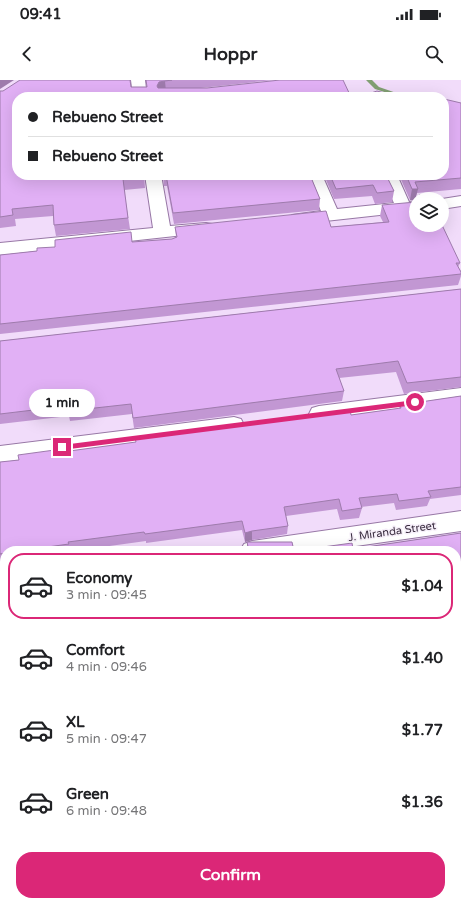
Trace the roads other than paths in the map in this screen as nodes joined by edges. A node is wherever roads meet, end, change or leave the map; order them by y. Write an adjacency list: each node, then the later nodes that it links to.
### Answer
1 (138, 80): 2 (street)
2 (139, 92)
3 (154, 180): 13 (street)
4 (316, 180): 9 (street)
5 (392, 180): 7 (street)
6 (452, 202): 10 (street)
7 (409, 205)
8 (409, 207): 9 (street)
9 (331, 215): 11 (street)
10 (461, 217)
11 (285, 220)
12 (223, 226): 13 (street)
13 (162, 232): 14 (street)
14 (0, 249)
15 (461, 396): 16 (street)
16 (297, 417)
17 (250, 423): 18 (street)
18 (0, 455)
19 (461, 521): 20 (street, J. Miranda Street)
20 (287, 546)

